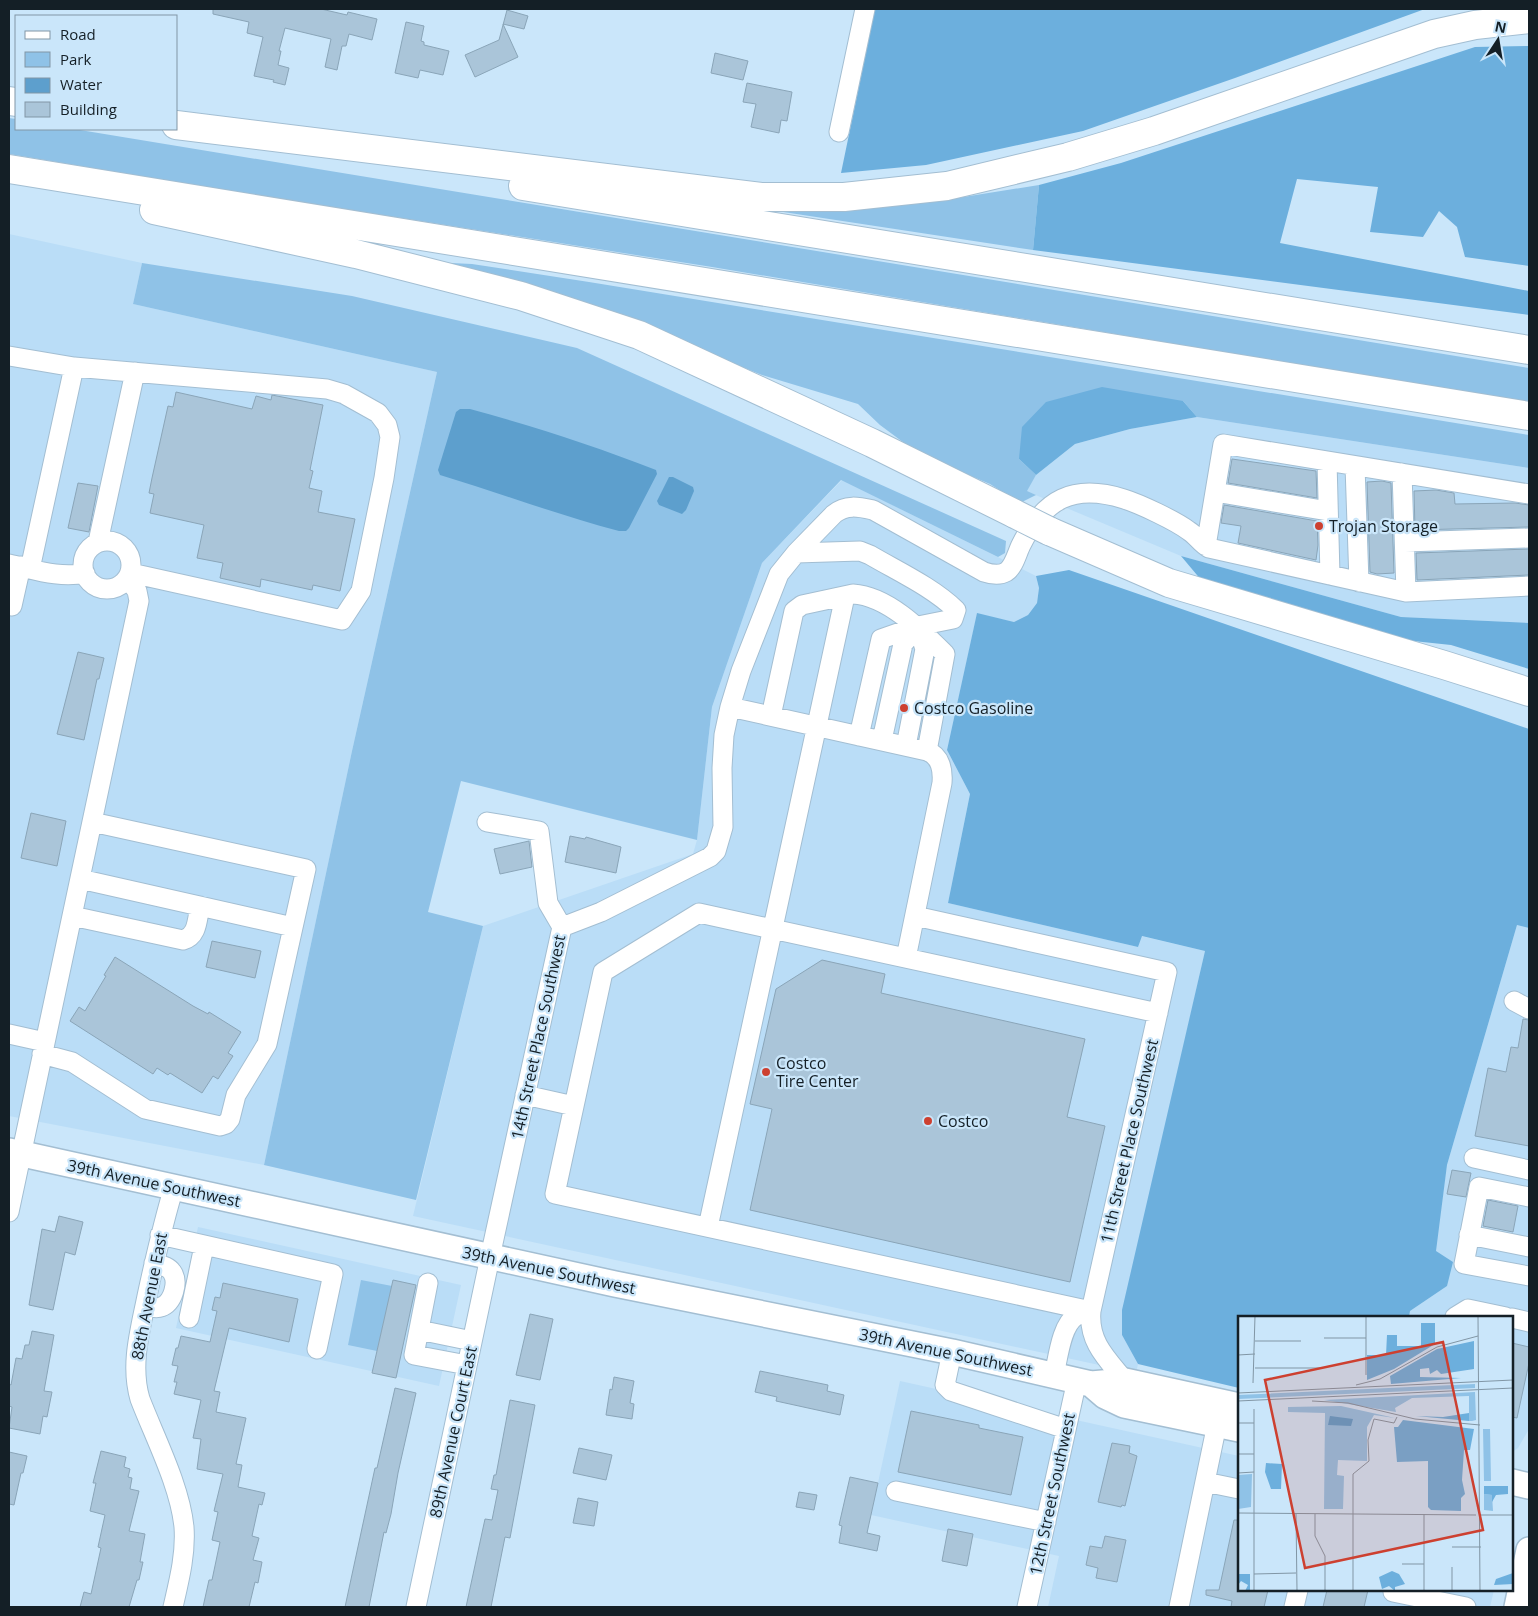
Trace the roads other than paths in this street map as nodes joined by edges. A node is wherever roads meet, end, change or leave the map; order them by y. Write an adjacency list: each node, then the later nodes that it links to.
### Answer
1 (865, 9): 5 (street)
2 (1529, 19): 3 (highway)
3 (178, 127)
4 (178, 127): 8 (highway)
5 (839, 132)
6 (9, 168): 12 (highway)
7 (9, 178): 19 (highway)
8 (1529, 350)
9 (9, 356): 10 (street)
10 (74, 367): 11 (street); 25 (street)
11 (135, 372): 21 (street); 29 (street)
12 (1529, 416)
13 (1327, 461): 14 (street); 16 (street); 18 (street)
14 (1355, 466): 15 (street); 30 (street)
15 (1402, 473): 17 (street); 22 (street)
16 (1215, 492): 18 (street); 23 (street)
17 (1529, 494)
18 (1328, 511): 27 (street)
19 (1030, 526): 23 (street, 14th Street Place Southwest); 24 (street, 14th Street Place Southwest); 37 (highway)
20 (1529, 538): 22 (street)
21 (98, 542): 26 (street); 28 (street)
22 (1405, 542): 32 (street)
23 (1206, 546): 27 (street, 14th Street Place Southwest)
24 (796, 553): 36 (street); 38 (street, 14th Street Place Southwest)
25 (20, 566): 26 (street); 35 (street)
26 (85, 573): 28 (street)
27 (1330, 575): 30 (street, 14th Street Place Southwest)
28 (129, 576): 29 (street); 34 (street)
29 (164, 580): 34 (street)
30 (1359, 582): 32 (street, 14th Street Place Southwest)
31 (1529, 586): 32 (street, 14th Street Place Southwest)
32 (1406, 592)
33 (844, 596): 36 (street); 39 (street); 40 (street)
34 (139, 601): 45 (street)
35 (12, 606)
36 (918, 626): 41 (street); 42 (street); 43 (street); 44 (street)
37 (1529, 692)
38 (730, 707): 39 (street); 52 (street, 14th Street Place Southwest)
39 (771, 716): 40 (street)
40 (817, 726): 41 (street); 53 (street)
41 (859, 736): 42 (street)
42 (882, 740): 43 (street)
43 (906, 746): 44 (street)
44 (927, 750): 50 (street)
45 (92, 822): 47 (street); 51 (street)
46 (487, 822): 52 (street)
47 (80, 879): 48 (street); 49 (street)
48 (200, 906): 49 (street); 51 (street)
49 (72, 916): 57 (street)
50 (915, 916): 54 (street); 55 (street, 11th Street Place Southwest)
51 (293, 927): 57 (street)
52 (562, 927): 58 (street, 14th Street Place Southwest)
53 (772, 929): 54 (street); 59 (street); 66 (street)
54 (906, 958): 55 (street)
55 (1158, 1013): 74 (street, 11th Street Place Southwest)
56 (9, 1034): 57 (street)
57 (44, 1048): 60 (street)
58 (525, 1095): 59 (street); 71 (street, 14th Street Place Southwest)
59 (574, 1106): 66 (street)
60 (15, 1152): 63 (main road, 39th Avenue Southwest); 65 (street)
61 (1474, 1158): 62 (street)
62 (1529, 1170)
63 (174, 1187): 67 (street, 88th Avenue East); 71 (main road, 39th Avenue Southwest)
64 (1529, 1197): 68 (street)
65 (9, 1212)
66 (708, 1228): 74 (street)
67 (160, 1235): 69 (street); 99 (street, 88th Avenue East)
68 (1470, 1235): 70 (street); 72 (street)
69 (204, 1246): 77 (street); 82 (street)
70 (1529, 1247)
71 (490, 1257): 81 (street, 89th Avenue Court East); 83 (main road, 39th Avenue Southwest)
72 (1529, 1276)
73 (428, 1282): 80 (street)
74 (1091, 1311): 85 (street); 86 (street, 11th Street Place Southwest)
75 (1457, 1316): 76 (street)
76 (1501, 1316)
77 (189, 1318)
78 (1513, 1318): 79 (street)
79 (1529, 1322)
80 (419, 1330): 81 (street); 84 (street)
81 (472, 1341): 84 (street, 89th Avenue Court East)
82 (317, 1349)
83 (952, 1352): 85 (main road, 39th Avenue Southwest); 89 (street)
84 (467, 1365): 100 (street, 89th Avenue Court East)
85 (1074, 1380): 86 (main road, 39th Avenue Southwest); 88 (main road, 39th Avenue Southwest); 89 (street, 12th Street Southwest)
86 (1125, 1381): 87 (main road, 39th Avenue Southwest)
87 (1238, 1406)
88 (1228, 1426): 90 (street)
89 (1066, 1430): 95 (street, 12th Street Southwest)
90 (1205, 1482): 93 (street); 102 (street)
91 (1513, 1482): 92 (main road)
92 (1529, 1486)
93 (1238, 1489)
94 (896, 1491): 95 (street)
95 (1046, 1522): 101 (street, 12th Street Southwest)
96 (1529, 1550): 105 (main road)
97 (1298, 1591): 103 (street)
98 (1392, 1596): 104 (street)
99 (173, 1607)
100 (416, 1607)
101 (1027, 1607)
102 (1179, 1607)
103 (1294, 1607)
104 (1466, 1607)
105 (1517, 1607)

